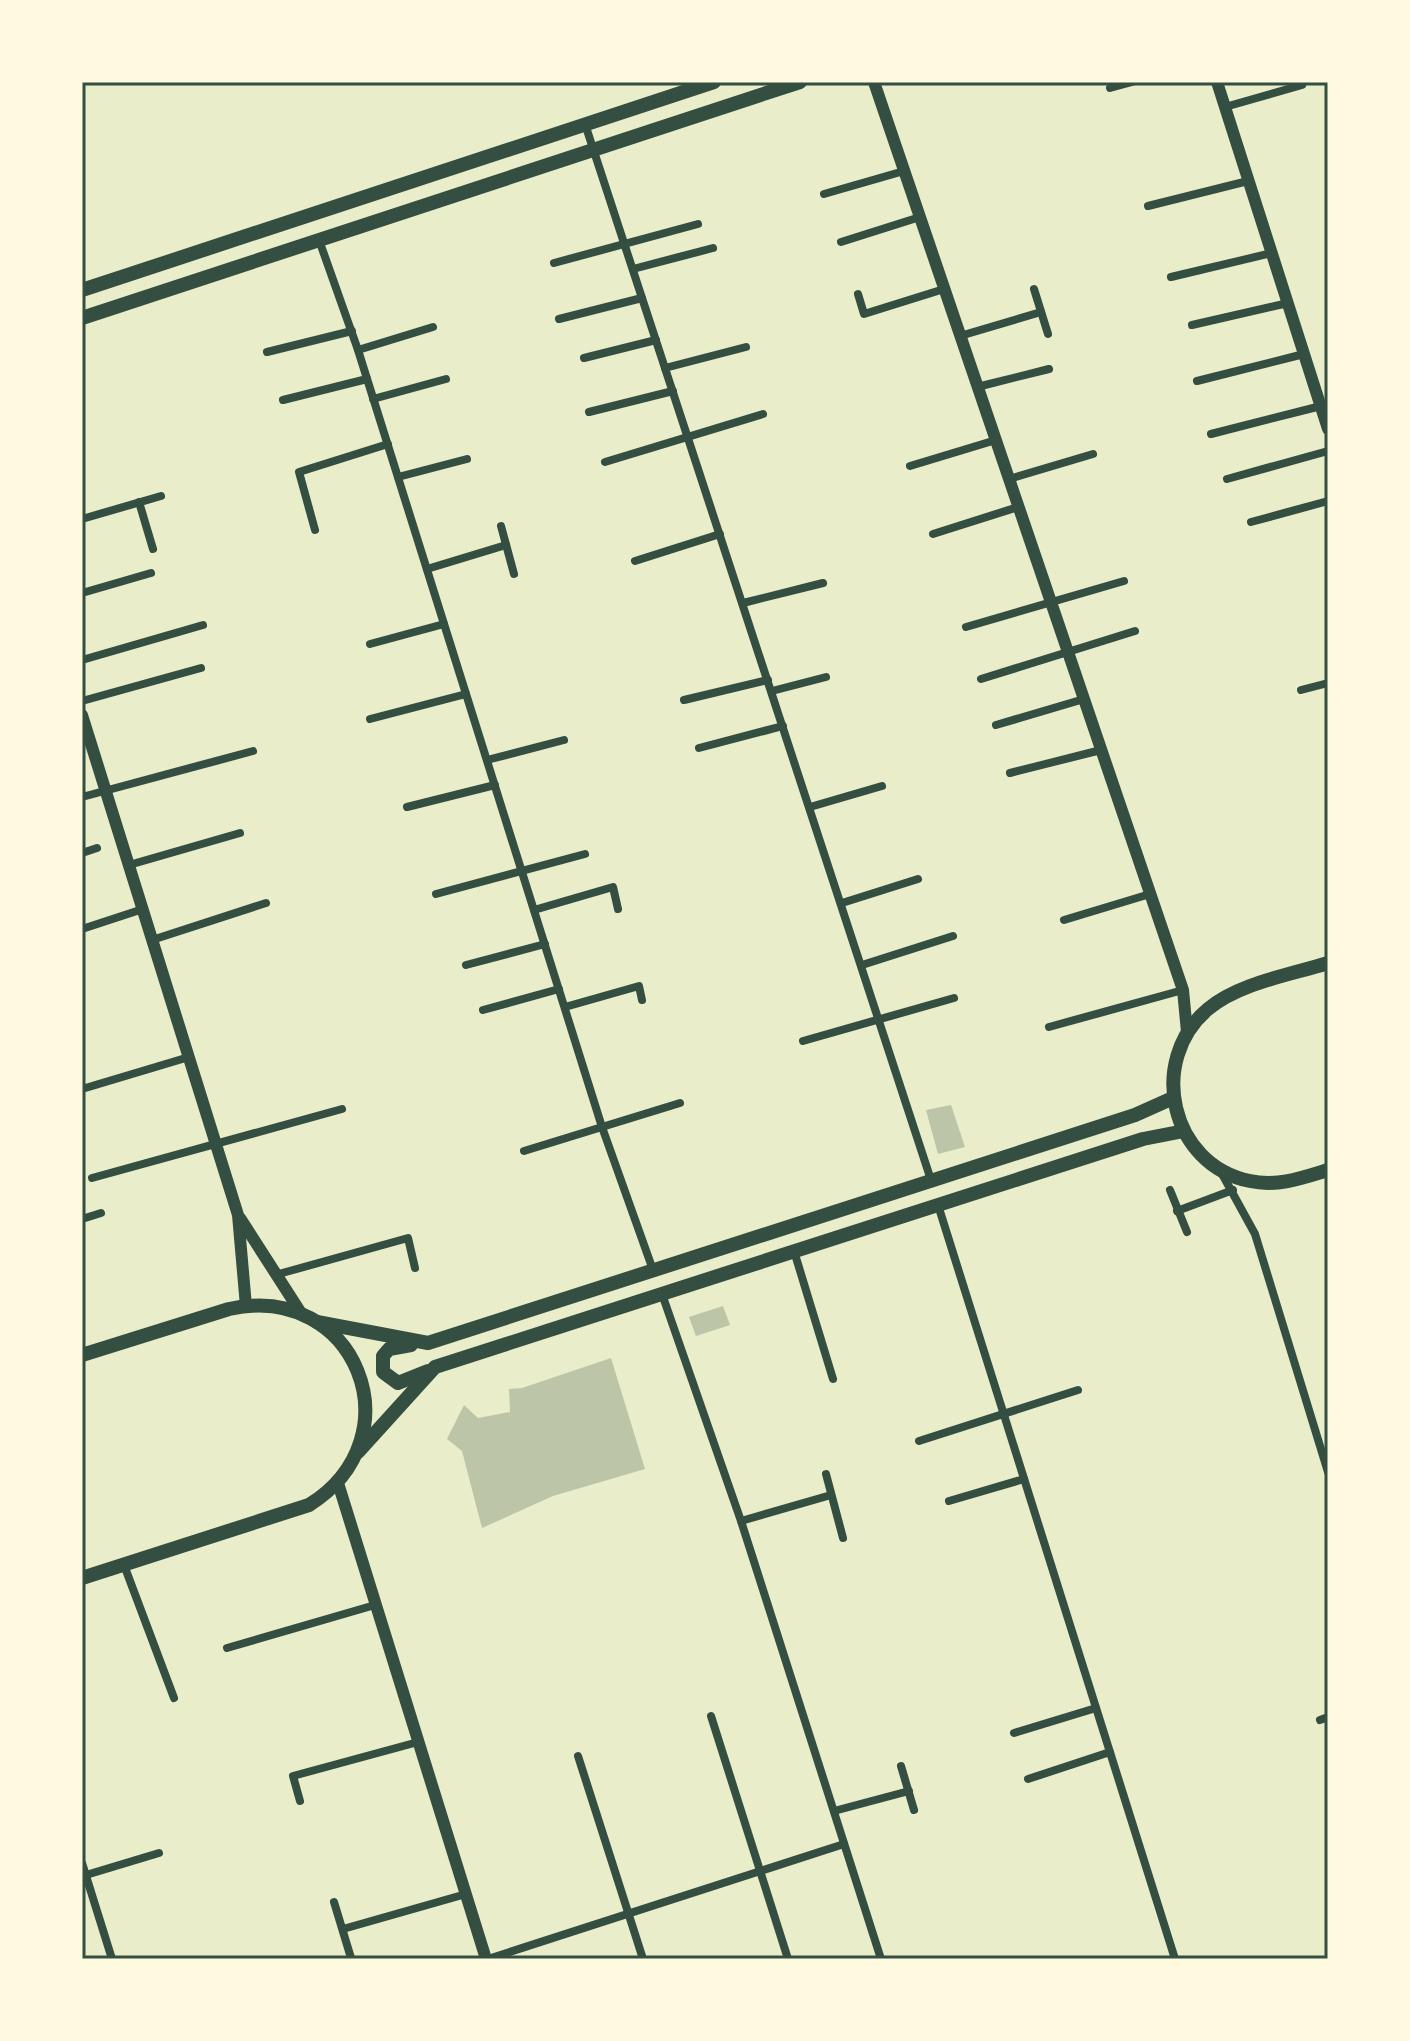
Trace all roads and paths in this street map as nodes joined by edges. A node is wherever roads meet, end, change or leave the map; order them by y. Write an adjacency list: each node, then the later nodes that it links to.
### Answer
1 (714, 82): 9 (main road)
2 (800, 82): 10 (main road)
3 (874, 82): 11 (street)
4 (1132, 82): 7 (street)
5 (1217, 82): 8 (street)
6 (1300, 82): 8 (street)
7 (1110, 88)
8 (1225, 107): 12 (street)
9 (585, 124): 10 (street); 27 (main road)
10 (593, 150): 17 (main road); 19 (street)
11 (904, 171): 13 (street); 15 (street)
12 (1248, 181): 14 (street); 21 (street)
13 (824, 194)
14 (1148, 206)
15 (920, 217): 18 (street); 25 (street)
16 (698, 224): 19 (street)
17 (319, 240): 32 (main road); 36 (street)
18 (841, 242)
19 (624, 244): 22 (street); 23 (street)
20 (713, 248): 23 (street)
21 (1272, 253): 24 (street); 30 (street)
22 (554, 263)
23 (633, 269): 29 (street)
24 (1171, 277)
25 (944, 289): 28 (street); 38 (street)
26 (1034, 289): 31 (street)
27 (82, 290)
28 (858, 294)
29 (642, 298): 33 (street); 39 (street)
30 (1288, 303): 34 (street); 43 (street)
31 (1041, 312): 37 (street); 38 (street)
32 (82, 318)
33 (559, 319)
34 (1192, 325)
35 (433, 327): 41 (street)
36 (352, 331): 41 (street); 42 (street)
37 (1048, 334)
38 (960, 336): 50 (street)
39 (656, 340): 44 (street); 45 (street)
40 (746, 347): 45 (street)
41 (358, 350): 47 (street)
42 (267, 352)
43 (1304, 354): 49 (street); 54 (street)
44 (584, 358)
45 (665, 368): 51 (street)
46 (1049, 369): 50 (street)
47 (367, 379): 52 (street); 53 (street)
48 (446, 379): 52 (street)
49 (1197, 381)
50 (977, 387): 60 (street)
51 (673, 391): 55 (street); 59 (street)
52 (373, 399): 61 (street)
53 (283, 400)
54 (1321, 406): 57 (street); 58 (street)
55 (589, 412)
56 (763, 414): 59 (street)
57 (1328, 429)
58 (1211, 434)
59 (688, 436): 65 (street); 78 (street)
60 (996, 440): 66 (street); 68 (street)
61 (388, 444): 67 (street); 77 (street)
62 (1328, 451): 69 (street)
63 (1093, 454): 68 (street)
64 (467, 459): 67 (street)
65 (605, 462)
66 (910, 466)
67 (398, 477): 83 (street)
68 (1009, 479): 73 (street)
69 (1227, 479)
70 (161, 496): 72 (street)
71 (1328, 501): 75 (street)
72 (139, 502): 74 (street); 81 (street)
73 (1018, 507): 79 (street); 89 (street)
74 (82, 519)
75 (1251, 522)
76 (501, 526): 80 (street)
77 (315, 530)
78 (720, 534): 82 (street); 90 (street)
79 (933, 534)
80 (506, 545): 83 (street); 85 (street)
81 (153, 549)
82 (635, 561)
83 (427, 569): 91 (street)
84 (151, 573): 88 (street)
85 (514, 574)
86 (1124, 581): 89 (street)
87 (823, 583): 90 (street)
88 (82, 593)
89 (1051, 602): 93 (street); 96 (street)
90 (743, 603): 101 (street)
91 (444, 624): 95 (street); 105 (street)
92 (203, 625): 97 (street)
93 (966, 627)
94 (1135, 631): 96 (street)
95 (370, 644)
96 (1068, 653): 100 (street); 106 (street)
97 (82, 660)
98 (201, 668): 108 (street)
99 (826, 677): 104 (street)
100 (981, 679)
101 (768, 680): 104 (street); 107 (street)
102 (1328, 683): 103 (street)
103 (1301, 690)
104 (772, 691): 112 (street)
105 (466, 694): 110 (street); 117 (street)
106 (1084, 699): 111 (street); 115 (street)
107 (684, 700)
108 (82, 701)
109 (82, 715): 121 (street)
110 (370, 719)
111 (996, 725)
112 (783, 726): 114 (street); 124 (street)
113 (564, 740): 117 (street)
114 (699, 748)
115 (1101, 750): 118 (street); 133 (street)
116 (253, 751): 121 (street)
117 (487, 760): 119 (street)
118 (1010, 773)
119 (495, 785): 123 (street); 130 (street)
120 (882, 786): 124 (street)
121 (105, 789): 122 (street); 129 (street)
122 (82, 797)
123 (407, 807)
124 (810, 807): 135 (street)
125 (240, 833): 129 (street)
126 (97, 848): 127 (street)
127 (82, 853)
128 (585, 854): 130 (street)
129 (129, 865): 136 (street)
130 (521, 870): 132 (street); 138 (street)
131 (918, 879): 135 (street)
132 (436, 894)
133 (1150, 894): 139 (street); 148 (street)
134 (266, 903): 142 (street)
135 (842, 903): 146 (street)
136 (143, 909): 140 (street); 142 (street)
137 (618, 909): 138 (street)
138 (534, 910): 143 (street)
139 (1064, 920)
140 (82, 929)
141 (953, 936): 146 (street)
142 (152, 940): 157 (street)
143 (545, 944): 145 (street); 147 (street)
144 (1328, 963): 155 (main road)
145 (466, 965)
146 (862, 965): 153 (street)
147 (559, 989): 151 (street); 152 (street)
148 (1183, 990): 154 (street); 155 (street)
149 (954, 998): 153 (street)
150 (642, 1000): 151 (street)
151 (565, 1007): 162 (street)
152 (483, 1010)
153 (880, 1020): 156 (street); 169 (street)
154 (1049, 1027)
155 (1187, 1032): 159 (main road)
156 (803, 1041)
157 (189, 1057): 158 (street); 164 (street)
158 (82, 1089)
159 (1173, 1098): 163 (main road); 169 (main road)
160 (680, 1103): 162 (street)
161 (342, 1109): 164 (street)
162 (602, 1127): 165 (street); 180 (street)
163 (1184, 1131): 166 (main road); 172 (main road)
164 (216, 1144): 168 (street); 175 (street)
165 (524, 1151)
166 (1218, 1168): 167 (main road); 171 (street)
167 (1328, 1170)
168 (92, 1178)
169 (931, 1180): 180 (main road)
170 (1170, 1190): 173 (street)
171 (1233, 1190): 173 (street); 194 (street)
172 (938, 1205): 178 (main road); 191 (street)
173 (1177, 1211): 177 (street)
174 (101, 1213): 176 (street)
175 (238, 1215): 181 (street); 183 (street)
176 (82, 1219)
177 (1187, 1232)
178 (794, 1251): 182 (main road); 189 (street)
179 (415, 1268): 181 (street)
180 (653, 1270): 186 (main road)
181 (274, 1275): 184 (street)
182 (662, 1294): 188 (main road); 200 (street)
183 (246, 1306): 184 (main road); 187 (main road)
184 (301, 1313): 185 (main road)
185 (317, 1322): 186 (main road); 193 (main road)
186 (428, 1343): 188 (main road)
187 (82, 1355)
188 (435, 1367): 193 (main road)
189 (833, 1379)
190 (1078, 1390): 191 (street)
191 (1004, 1413): 192 (street); 196 (street)
192 (919, 1441)
193 (358, 1452): 197 (main road)
194 (1328, 1472)
195 (826, 1474): 198 (street)
196 (1024, 1479): 199 (street); 207 (street)
197 (338, 1483): 202 (main road); 204 (street)
198 (831, 1495): 200 (street); 201 (street)
199 (949, 1501)
200 (741, 1521): 218 (street)
201 (843, 1538)
202 (124, 1565): 203 (main road); 206 (street)
203 (82, 1578)
204 (375, 1605): 205 (street); 210 (street)
205 (227, 1648)
206 (174, 1698)
207 (1096, 1708): 209 (street); 211 (street)
208 (711, 1716): 222 (street)
209 (1014, 1733)
210 (418, 1742): 216 (street); 224 (street)
211 (1110, 1752): 214 (street); 236 (street)
212 (578, 1756): 228 (street)
213 (901, 1766): 215 (street)
214 (1028, 1779)
215 (909, 1791): 217 (street); 218 (street)
216 (300, 1801)
217 (914, 1810)
218 (834, 1811): 219 (street)
219 (844, 1844): 222 (street); 235 (street)
220 (159, 1853): 223 (street)
221 (82, 1863): 223 (street)
222 (760, 1871): 228 (street); 234 (street)
223 (86, 1875): 225 (street)
224 (466, 1894): 229 (street); 232 (street)
225 (94, 1899): 227 (street); 231 (street)
226 (334, 1902): 229 (street)
227 (82, 1903)
228 (628, 1914): 232 (street); 233 (street)
229 (343, 1929): 230 (street)
230 (351, 1958)
231 (112, 1959)
232 (487, 1959)
233 (643, 1959)
234 (788, 1959)
235 (881, 1959)
236 (1175, 1959)

